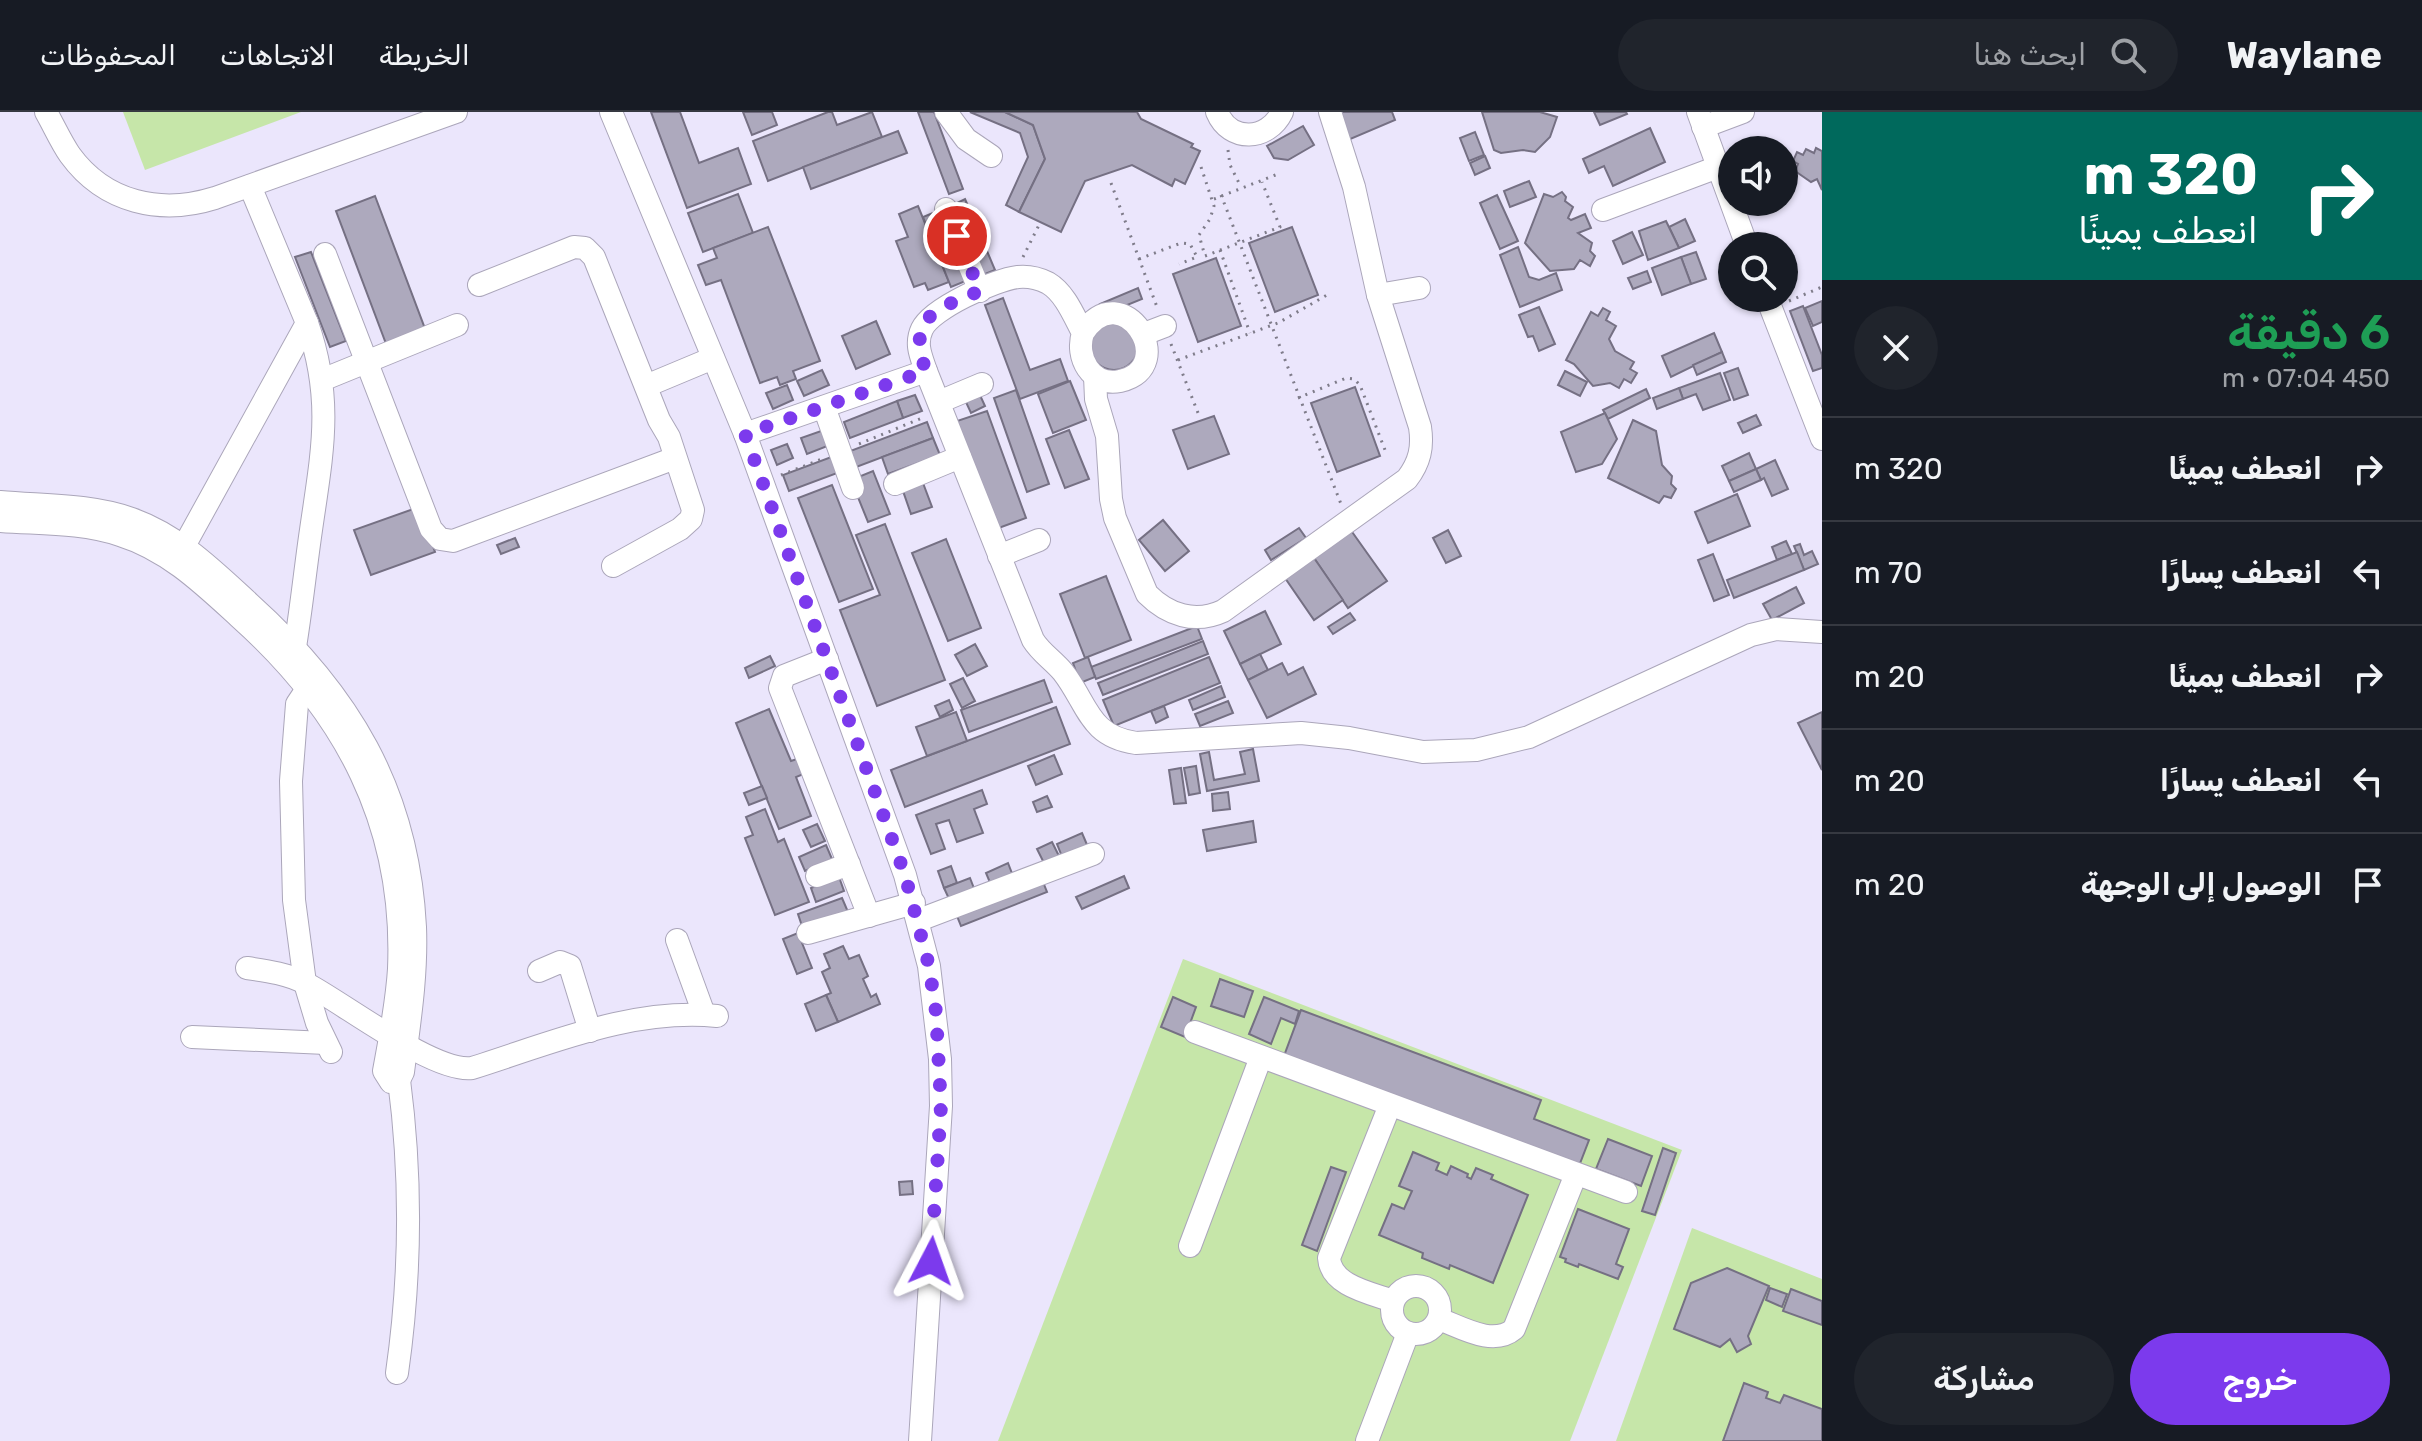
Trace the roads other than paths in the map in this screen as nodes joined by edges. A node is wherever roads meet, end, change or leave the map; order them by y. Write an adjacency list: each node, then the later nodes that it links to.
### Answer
1 (46, 112): 12 (street)
2 (456, 112): 12 (street)
3 (611, 112): 24 (street)
4 (946, 112): 10 (street)
5 (1282, 112): 9 (street)
6 (1330, 112): 19 (street)
7 (1743, 112): 8 (street)
8 (1700, 119): 11 (street)
9 (1223, 120)
10 (991, 156)
11 (1718, 167): 14 (street)
12 (250, 186): 21 (street)
13 (946, 209): 18 (street)
14 (1603, 210)
15 (325, 254): 25 (street)
16 (479, 285): 30 (street)
17 (1419, 288): 19 (street)
18 (980, 291): 23 (street); 26 (street)
19 (1378, 295): 27 (street)
20 (1773, 312): 35 (street)
21 (307, 323): 28 (street); 45 (street)
22 (457, 325): 25 (street)
23 (1083, 333): 27 (street); 27 (street)
24 (713, 358): 30 (street); 34 (street)
25 (367, 362): 28 (street); 37 (street)
26 (926, 371): 31 (street); 32 (street)
27 (1095, 376)
28 (322, 380): 49 (street)
29 (982, 384): 31 (street)
30 (646, 386): 33 (street)
31 (939, 402): 36 (street)
32 (824, 407): 34 (street); 39 (street)
33 (659, 420): 37 (street); 43 (street)
34 (745, 434): 50 (street)
35 (1822, 439)
36 (960, 457): 38 (street); 46 (street)
37 (667, 461): 43 (street)
38 (895, 484)
39 (853, 488)
40 (0, 502): 42 (street)
41 (0, 521): 42 (street)
42 (125, 526): 45 (street)
43 (680, 529): 47 (street)
44 (1039, 540): 46 (street)
45 (180, 554): 49 (street); 51 (street)
46 (999, 556): 48 (street)
47 (613, 566)
48 (1822, 632)
49 (295, 645): 51 (street); 66 (street)
50 (827, 659): 54 (street); 56 (street)
51 (291, 669): 52 (street)
52 (307, 689): 62 (street); 66 (street)
53 (1093, 854): 56 (street)
54 (849, 864): 55 (street); 57 (street)
55 (817, 876)
56 (916, 911): 57 (street); 76 (street)
57 (869, 916): 58 (street)
58 (808, 933)
59 (677, 940): 63 (street)
60 (247, 968): 62 (street)
61 (539, 971): 63 (street)
62 (305, 983): 65 (street); 66 (street)
63 (590, 1031): 66 (street)
64 (1195, 1032): 67 (street)
65 (192, 1037)
66 (398, 1039): 75 (street)
67 (1261, 1057): 68 (street); 71 (street)
68 (1390, 1105): 69 (street); 72 (street)
69 (1576, 1174): 70 (street); 73 (street)
70 (1626, 1192)
71 (1190, 1246)
72 (1393, 1301): 73 (street); 74 (street)
73 (1439, 1319): 74 (street)
74 (1408, 1333): 77 (street)
75 (397, 1373)
76 (920, 1441)
77 (1367, 1441)

